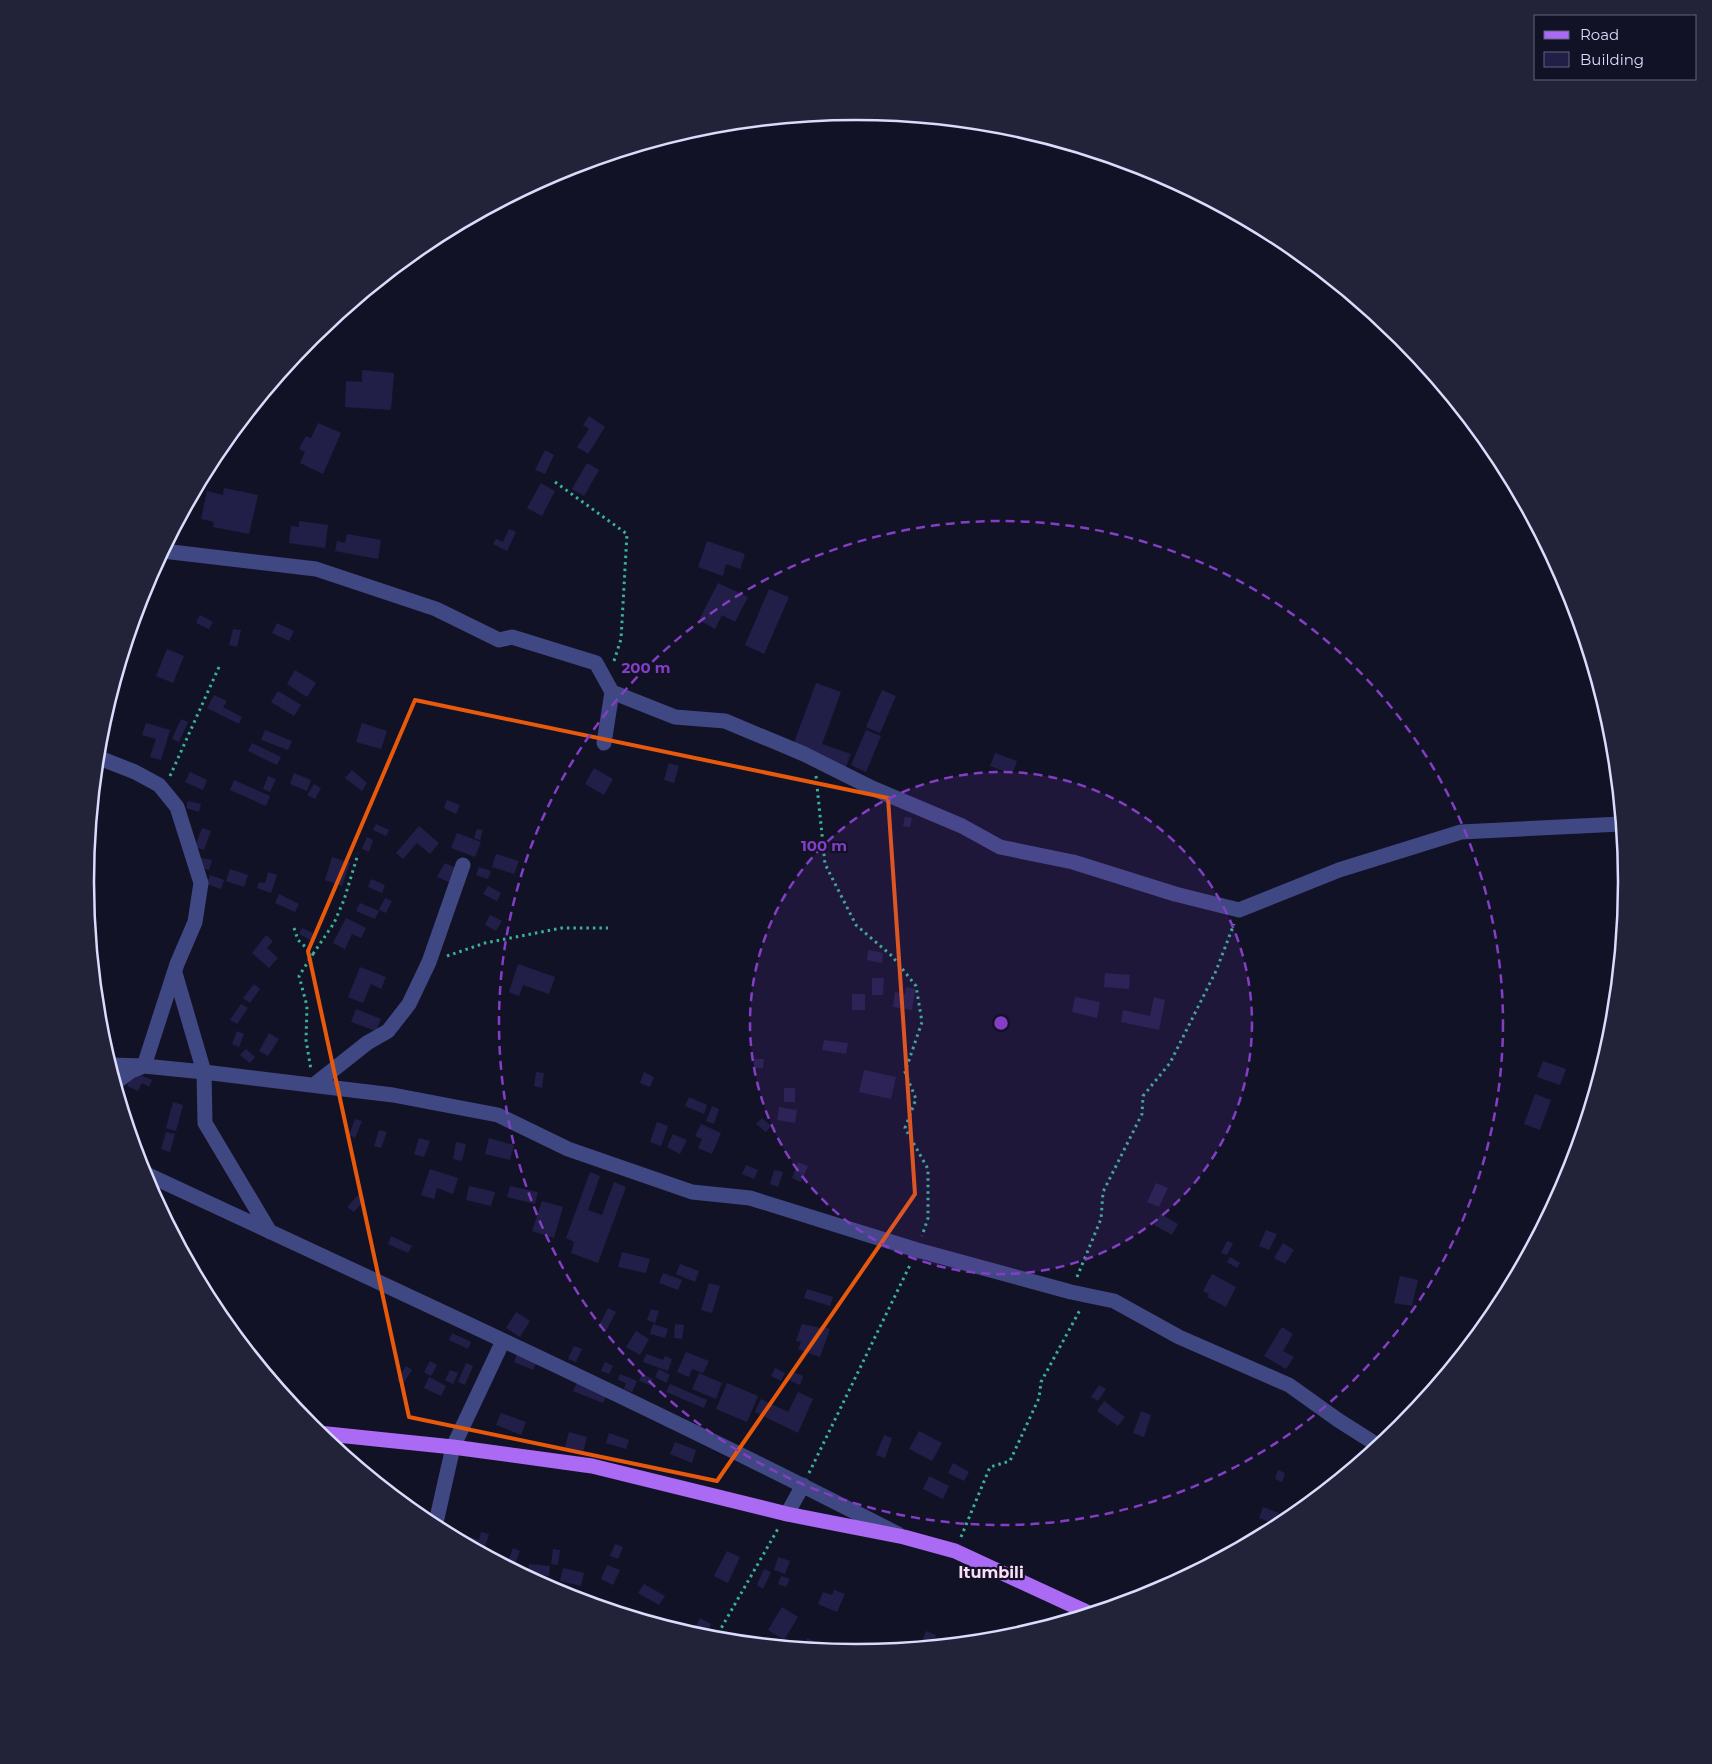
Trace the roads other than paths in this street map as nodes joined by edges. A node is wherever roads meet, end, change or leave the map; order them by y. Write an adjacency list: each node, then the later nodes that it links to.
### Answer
1 (169, 552): 2 (street)
2 (610, 688): 3 (street); 5 (street)
3 (604, 743)
4 (104, 760): 7 (street)
5 (1616, 824)
6 (463, 865): 12 (street)
7 (175, 973): 9 (street); 10 (street)
8 (117, 1065): 9 (street)
9 (144, 1066): 10 (street); 11 (street)
10 (204, 1072): 12 (street); 14 (street)
11 (120, 1079)
12 (314, 1085): 17 (street)
13 (154, 1177): 14 (street)
14 (270, 1232): 15 (street)
15 (503, 1341): 18 (street); 19 (street)
16 (331, 1434): 18 (main road)
17 (1373, 1442)
18 (453, 1447): 20 (main road); 21 (street)
19 (804, 1485): 20 (street); 22 (street)
20 (787, 1514): 22 (main road)
21 (437, 1518)
22 (904, 1537): 23 (main road)
23 (1082, 1610)

